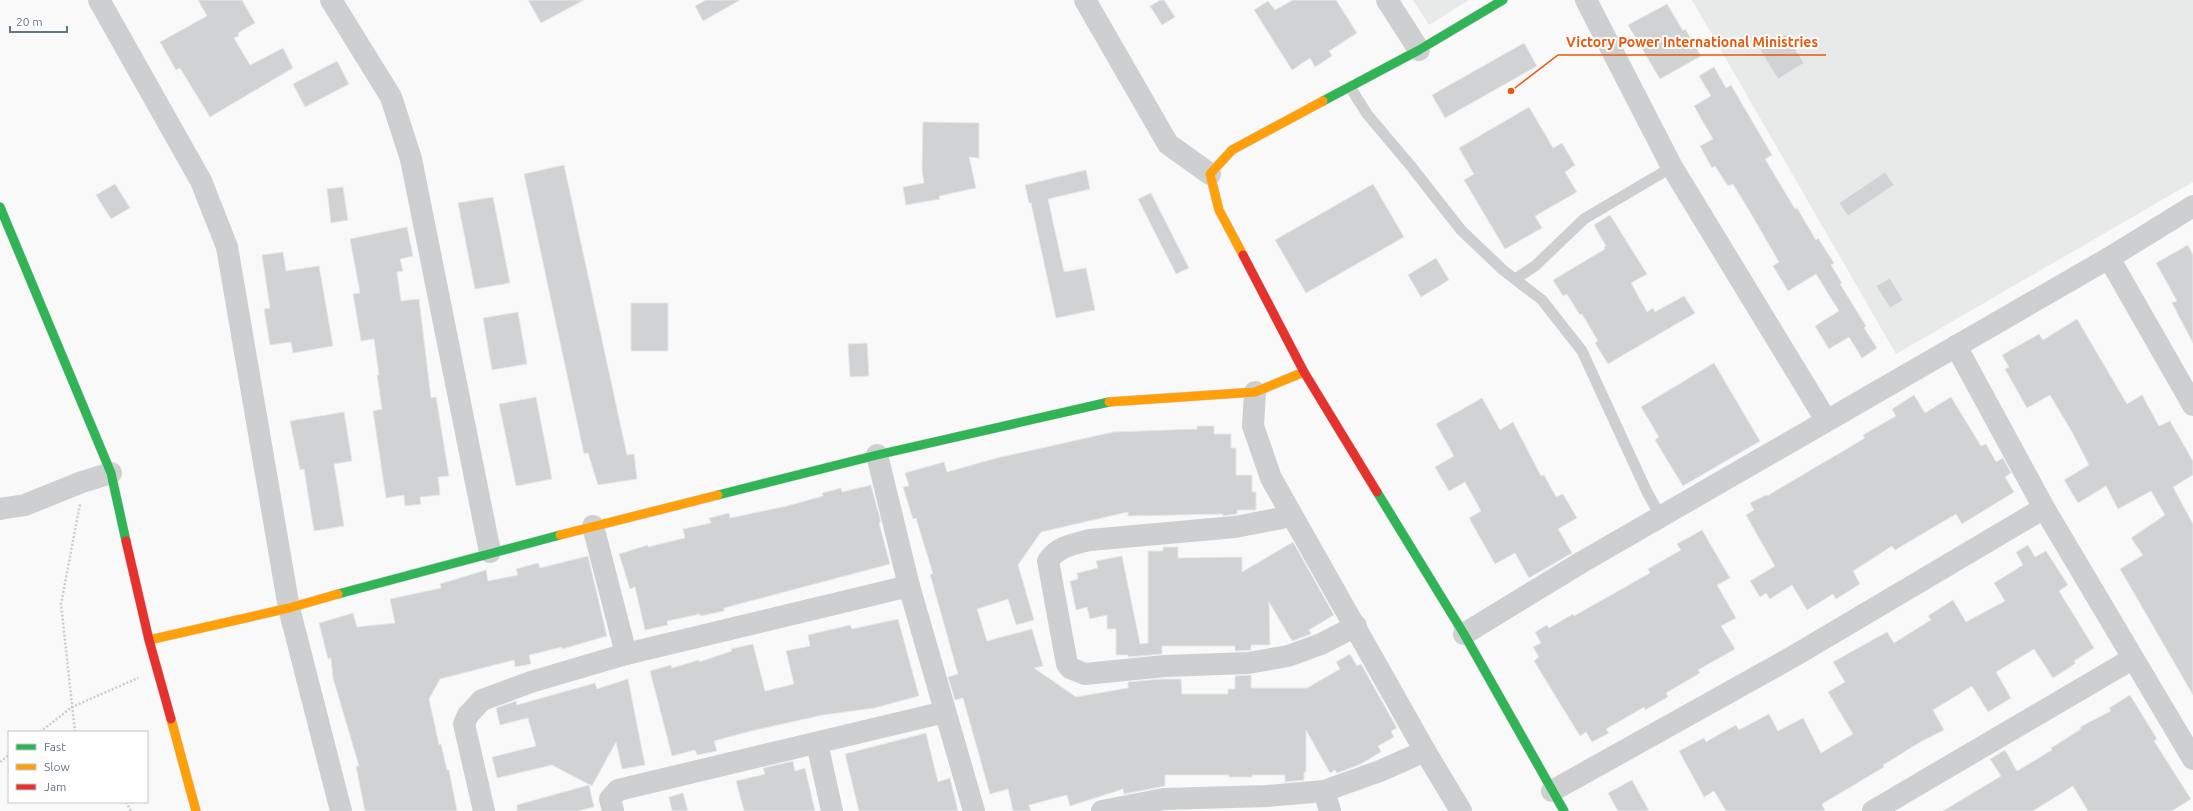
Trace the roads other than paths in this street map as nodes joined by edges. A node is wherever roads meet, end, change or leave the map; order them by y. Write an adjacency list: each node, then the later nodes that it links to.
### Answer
1 (99, 0): 29 (street)
2 (331, 0): 27 (street)
3 (1085, 0): 10 (street)
4 (1387, 0): 7 (street)
5 (1503, 0): 7 (street)
6 (1586, 0): 9 (street)
7 (1419, 50): 8 (street)
8 (1350, 87): 10 (street); 14 (lane)
9 (1672, 167): 14 (lane); 19 (street)
10 (1210, 174): 16 (street)
11 (2193, 206): 13 (street)
12 (0, 207): 21 (street)
13 (2109, 258): 15 (street); 18 (street)
14 (1515, 279): 25 (lane)
15 (1956, 346): 19 (street); 22 (street)
16 (1304, 372): 17 (street); 31 (street)
17 (1255, 392): 20 (street); 24 (street)
18 (2193, 405)
19 (1826, 420): 25 (street)
20 (877, 455): 26 (street); 28 (street)
21 (111, 473): 23 (street); 32 (street)
22 (2044, 508): 34 (street); 39 (street)
23 (0, 509)
24 (1290, 514): 30 (street); 30 (street)
25 (1661, 517): 31 (street)
26 (593, 526): 27 (street); 33 (street)
27 (490, 552): 29 (street)
28 (909, 586): 33 (street); 35 (street)
29 (288, 608): 32 (street); 43 (street)
30 (1356, 626): 37 (street)
31 (1464, 634): 39 (street)
32 (149, 640): 42 (street)
33 (626, 654): 44 (street)
34 (2132, 659): 38 (street); 51 (street)
35 (945, 712): 36 (street); 47 (street)
36 (817, 743): 45 (street); 46 (street)
37 (1425, 751): 40 (street); 49 (street)
38 (2193, 759)
39 (1552, 791): 50 (street)
40 (1327, 801): 41 (street)
41 (1194, 804): 48 (street)
42 (196, 811)
43 (341, 811)
44 (484, 811)
45 (613, 811)
46 (832, 811)
47 (974, 811)
48 (1102, 811)
49 (1461, 811)
50 (1564, 811)
51 (1873, 811)

